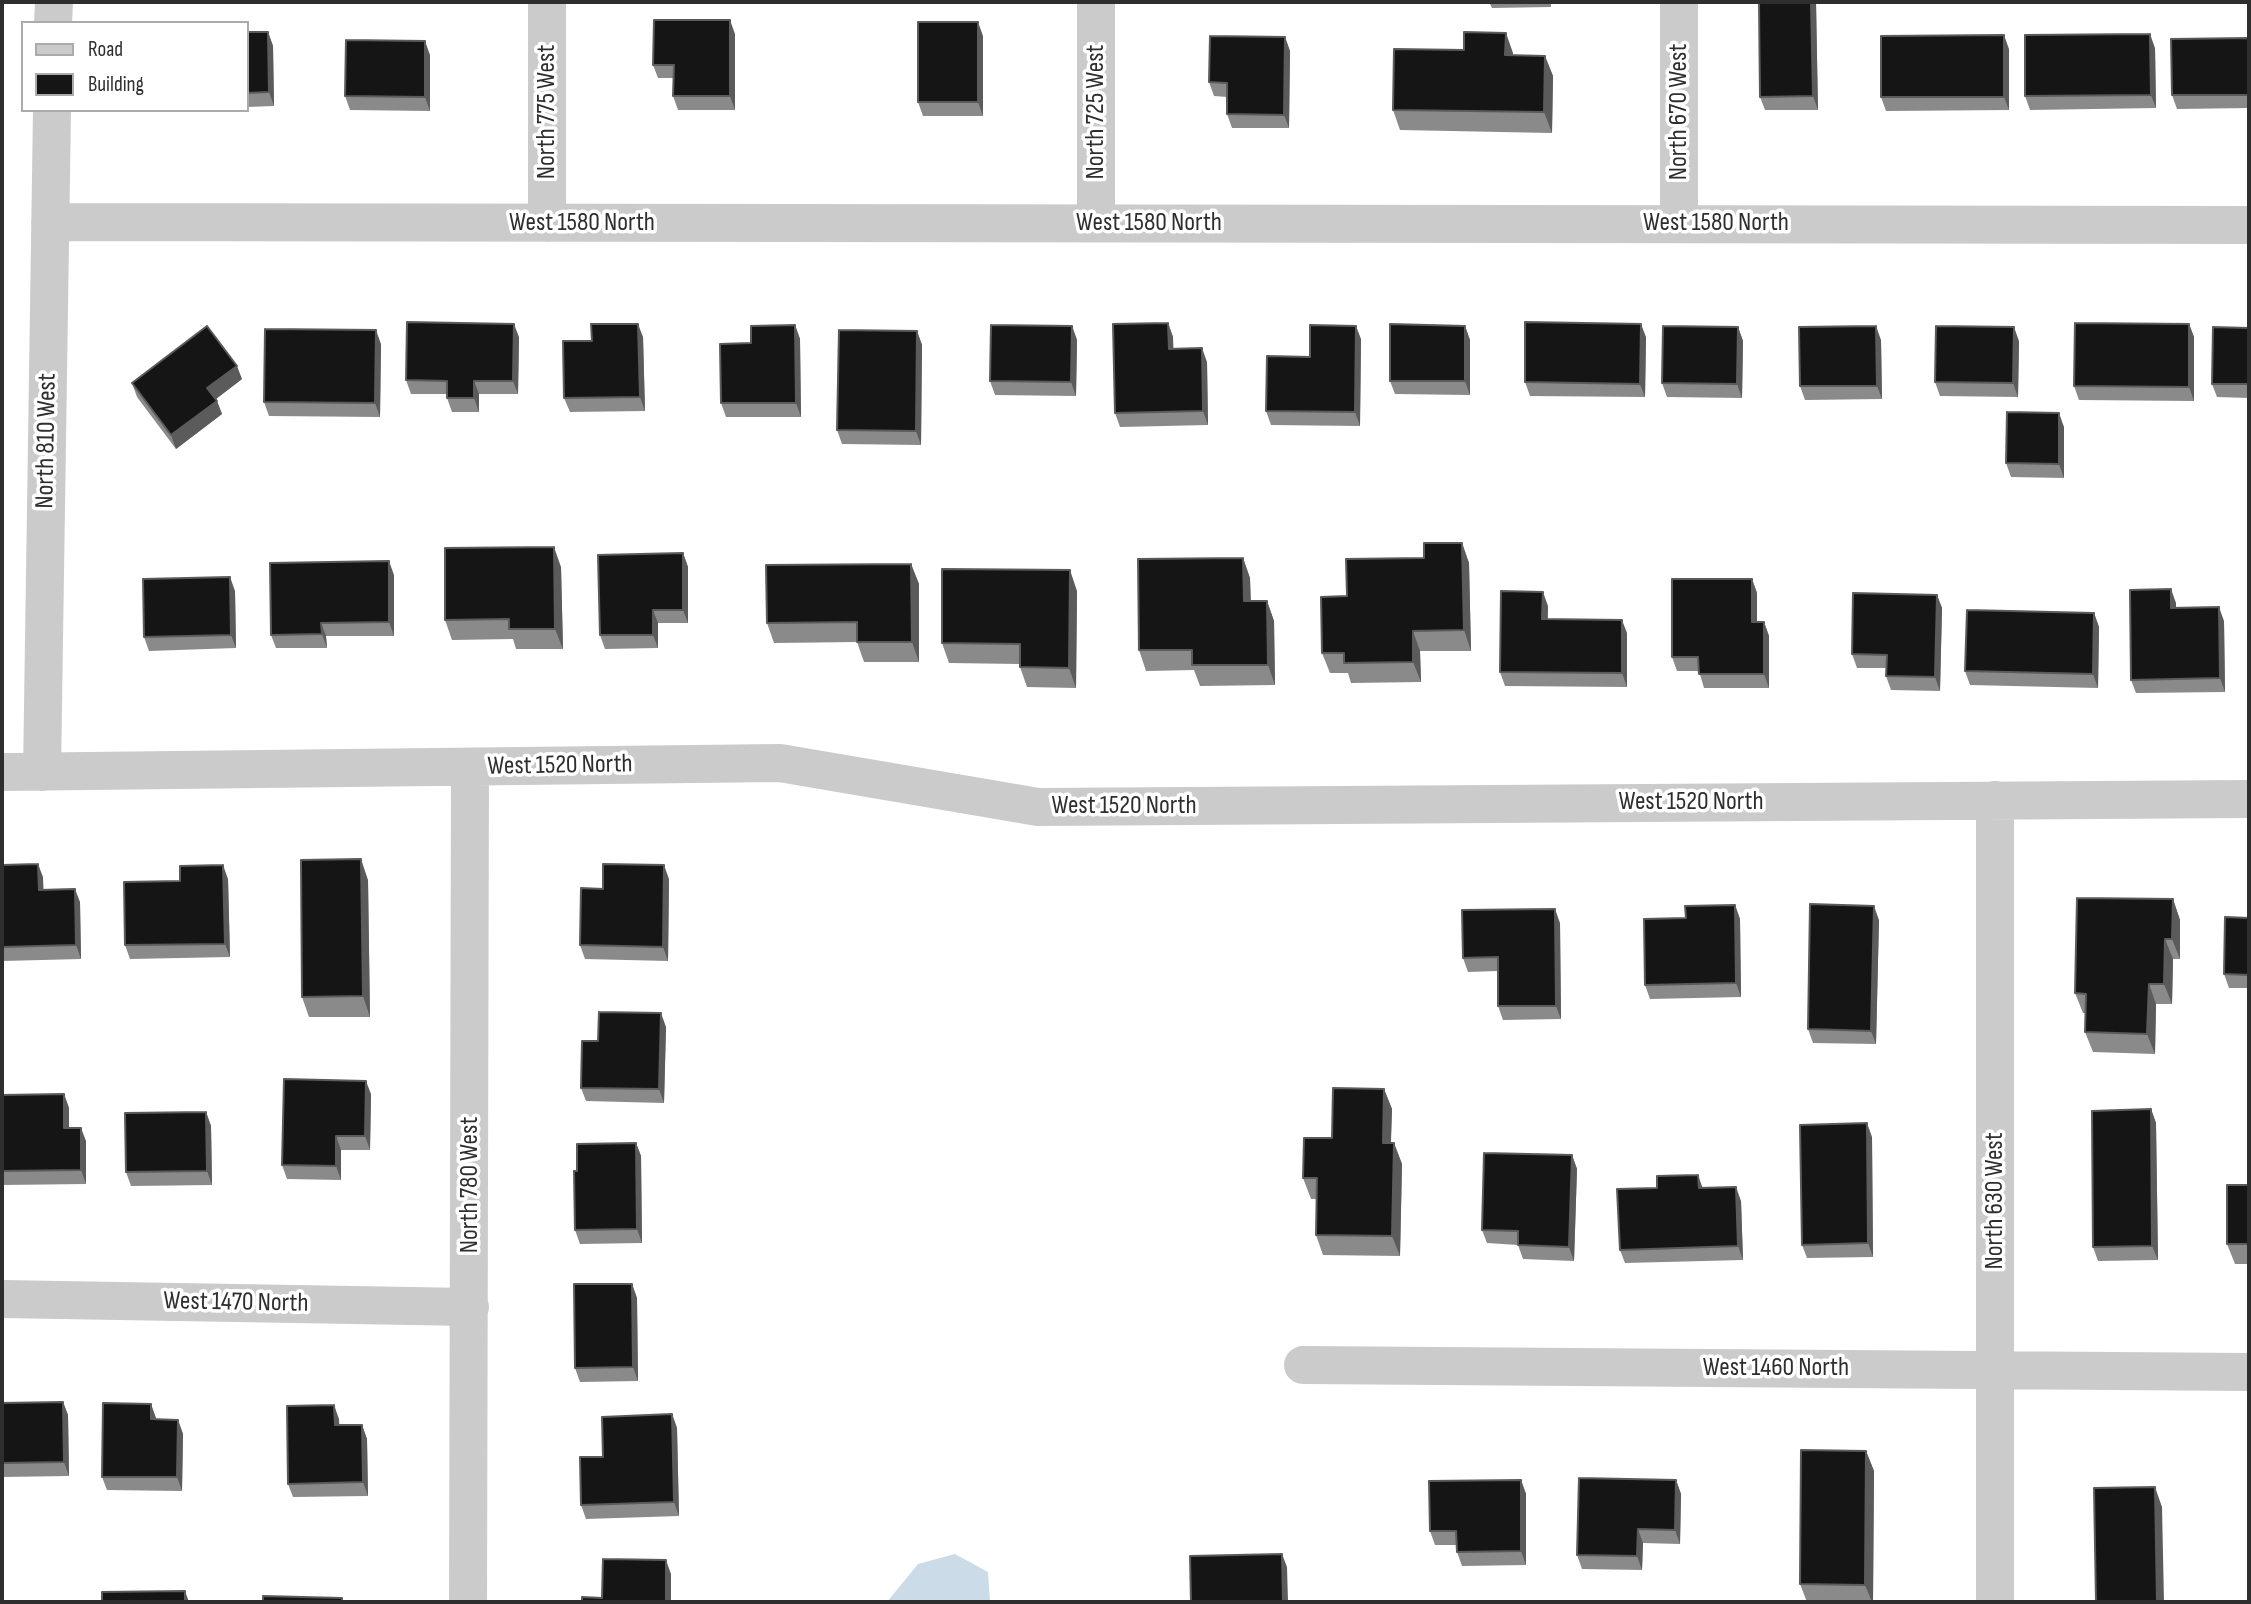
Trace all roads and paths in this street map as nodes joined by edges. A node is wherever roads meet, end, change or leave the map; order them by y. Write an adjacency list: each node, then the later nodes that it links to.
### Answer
1 (54, 2): 5 (street)
2 (547, 2): 10 (street, North 775 West)
3 (1096, 2): 8 (street, North 725 West)
4 (1679, 2): 9 (street, North 670 West)
5 (53, 21)
6 (52, 112): 7 (street, North 810 West)
7 (50, 222): 10 (street, West 1580 North); 14 (street, North 810 West)
8 (1096, 222): 9 (street, West 1580 North); 10 (street, West 1580 North)
9 (1679, 222): 11 (street, West 1580 North)
10 (547, 223)
11 (2249, 225)
12 (470, 767): 14 (street, West 1520 North); 16 (street, West 1520 North); 18 (street, North 780 West)
13 (2, 772): 14 (street, West 1520 North)
14 (42, 772)
15 (2249, 799): 16 (street, West 1520 North)
16 (1995, 800): 20 (street, North 630 West)
17 (2, 1299): 18 (street, West 1470 North)
18 (470, 1307): 22 (street, North 780 West)
19 (1303, 1366): 20 (street, West 1460 North)
20 (1995, 1370): 21 (street, West 1460 North); 23 (street, North 630 West)
21 (2249, 1372)
22 (468, 1602)
23 (1995, 1602)

